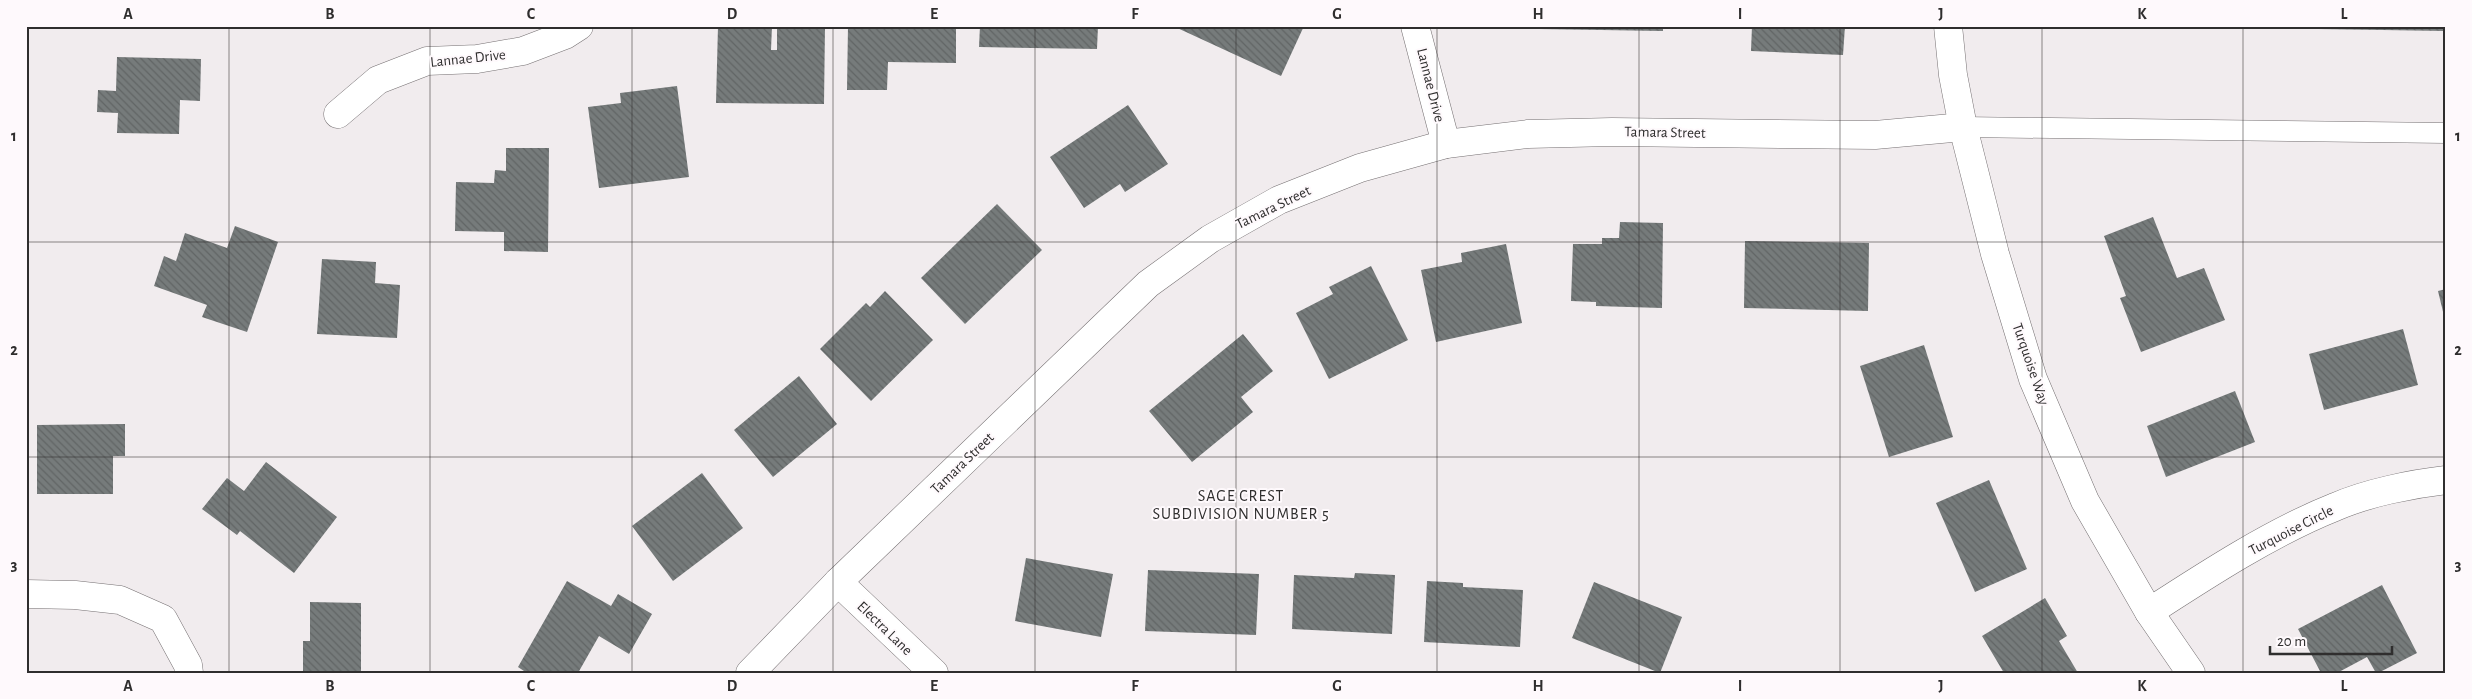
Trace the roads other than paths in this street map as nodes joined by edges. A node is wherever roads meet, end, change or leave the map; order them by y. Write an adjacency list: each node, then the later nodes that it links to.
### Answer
1 (578, 26): 4 (street, Lannae Drive)
2 (1415, 26): 7 (street, Lannae Drive)
3 (1948, 26): 5 (street, Turquoise Way)
4 (338, 114)
5 (1964, 127): 6 (lane); 7 (street, Tamara Street); 11 (street, Turquoise Way)
6 (2446, 133)
7 (1446, 144): 9 (street, Tamara Street)
8 (2446, 480): 11 (street, Turquoise Circle)
9 (838, 582): 13 (street, Tamara Street); 14 (street, Electra Lane)
10 (26, 594): 12 (street)
11 (2149, 612): 15 (street, Turquoise Way)
12 (189, 673)
13 (750, 673)
14 (934, 673)
15 (2191, 673)

